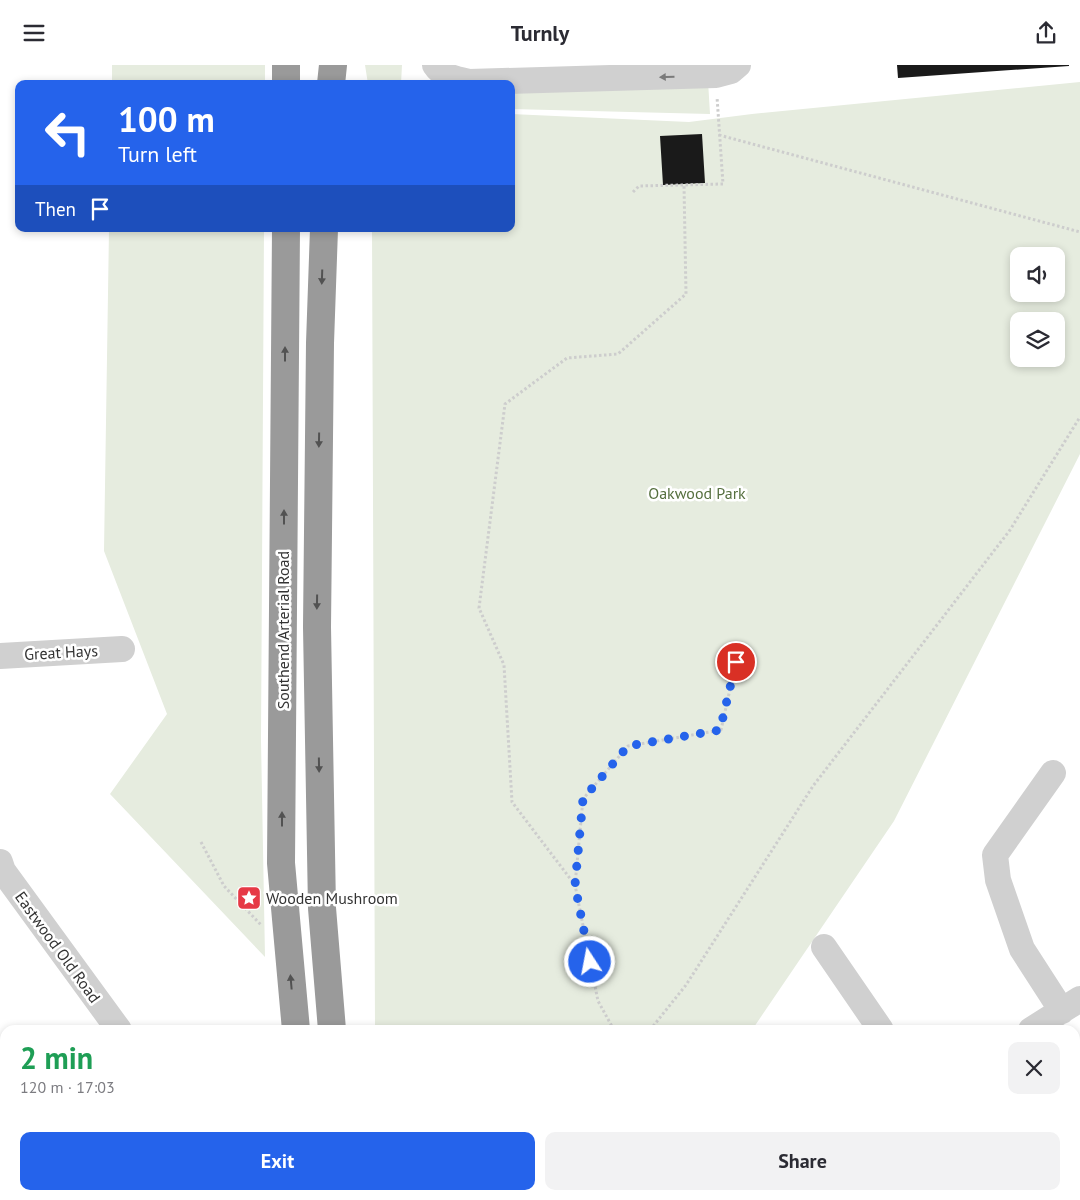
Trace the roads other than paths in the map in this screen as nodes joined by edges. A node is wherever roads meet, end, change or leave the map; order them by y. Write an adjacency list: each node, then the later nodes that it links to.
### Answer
1 (286, 65): 5 (highway)
2 (333, 65): 6 (highway)
3 (435, 65): 7 (street, one-way to 3)
4 (727, 70): 8 (street, one-way to 8)
5 (286, 80)
6 (331, 80)
7 (458, 80)
8 (512, 80)
9 (286, 232): 18 (highway, Southend Arterial Road, one-way to 9)
10 (324, 232): 19 (highway, Southend Arterial Road, one-way to 19)
11 (122, 649): 12 (street, Great Hays)
12 (0, 656)
13 (1053, 773): 16 (street)
14 (0, 862): 17 (street, Eastwood Old Road)
15 (824, 947): 20 (street)
16 (1071, 1005): 21 (street)
17 (115, 1025)
18 (296, 1025)
19 (332, 1025)
20 (878, 1025)
21 (1039, 1025)

